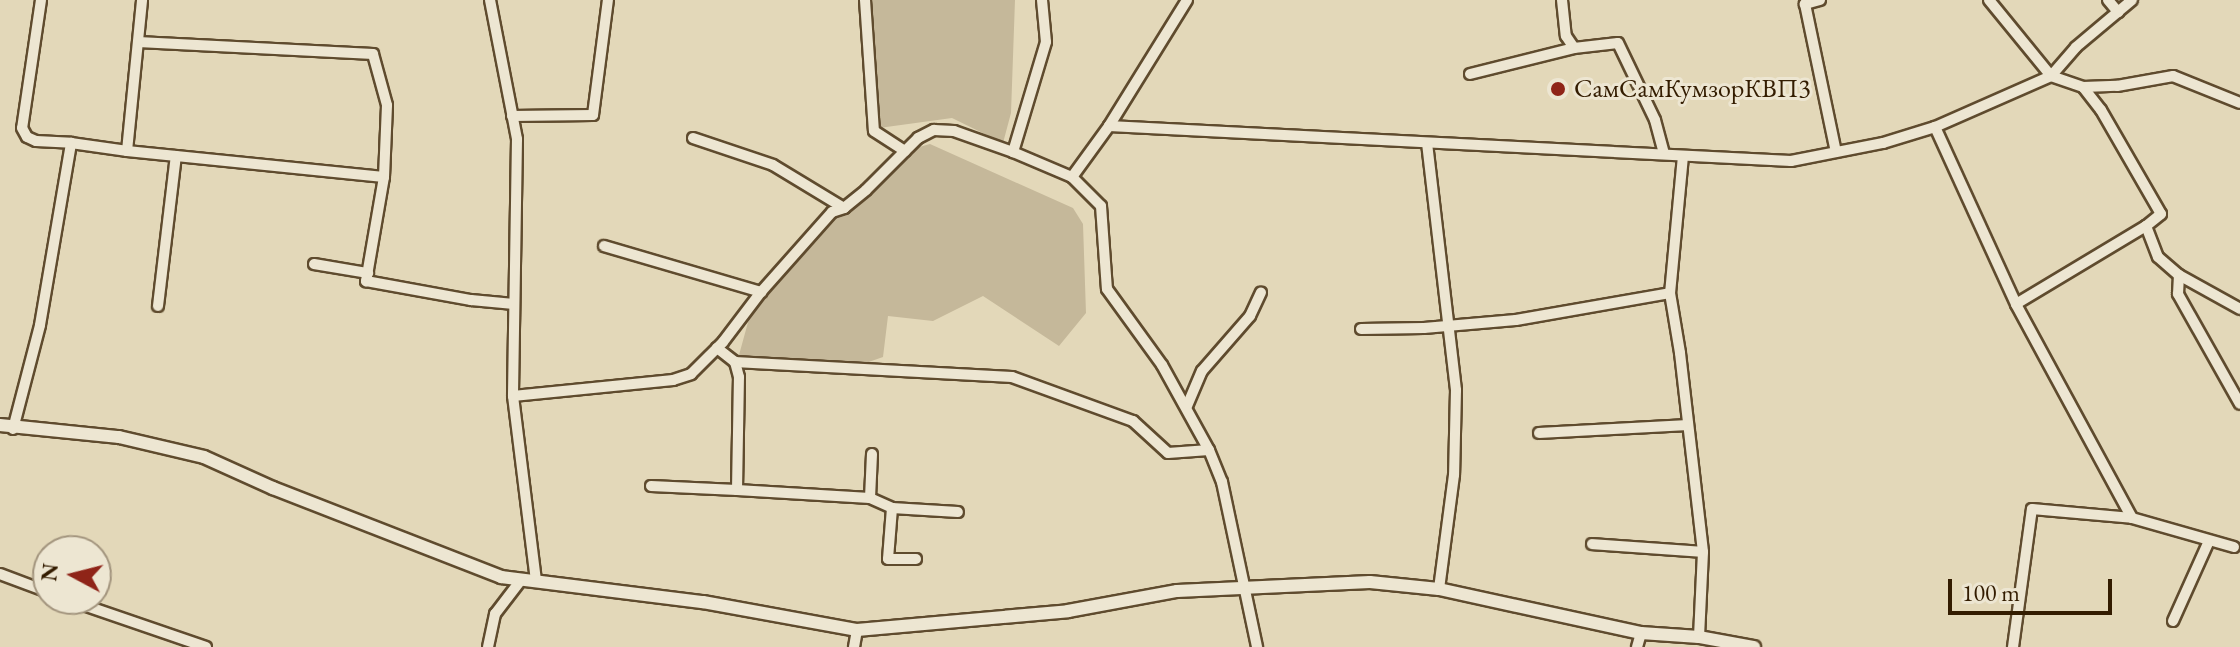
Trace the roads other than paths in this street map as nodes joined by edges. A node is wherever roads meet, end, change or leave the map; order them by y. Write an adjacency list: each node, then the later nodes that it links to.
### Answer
1 (41, 0): 24 (street)
2 (142, 0): 14 (street)
3 (490, 0): 20 (street)
4 (608, 0): 20 (street)
5 (865, 0): 27 (street)
6 (1042, 0): 28 (street)
7 (1187, 0): 21 (street)
8 (1562, 0): 15 (street)
9 (1820, 0): 29 (street)
10 (1989, 0): 17 (street)
11 (2108, 0): 13 (street)
12 (2132, 0): 13 (street)
13 (2118, 12): 17 (street)
14 (138, 42): 26 (street); 33 (street)
15 (1574, 48): 16 (street); 30 (street)
16 (1470, 74)
17 (2051, 76): 18 (street); 22 (street)
18 (2083, 87): 19 (street); 36 (street)
19 (2240, 103)
20 (512, 116): 44 (street)
21 (1109, 126): 25 (street); 34 (street)
22 (1935, 127): 29 (street); 45 (street)
23 (693, 138): 35 (street)
24 (71, 143): 26 (street); 56 (street)
25 (1427, 143): 30 (street); 48 (street)
26 (127, 151): 31 (street)
27 (905, 151): 28 (street); 35 (street)
28 (1013, 152): 34 (street)
29 (1836, 152): 32 (street)
30 (1664, 154): 32 (street)
31 (176, 156): 33 (street); 46 (street)
32 (1683, 156): 43 (street)
33 (384, 177): 39 (street)
34 (1072, 177): 54 (street)
35 (844, 208): 41 (street)
36 (2146, 226): 40 (street); 45 (street)
37 (604, 246): 41 (street)
38 (314, 264): 39 (street)
39 (368, 273): 44 (street)
40 (2179, 275): 47 (street); 53 (street)
41 (761, 292): 50 (street)
42 (1261, 292): 54 (street)
43 (1670, 293): 48 (street); 55 (street)
44 (514, 304): 52 (street)
45 (2016, 304): 65 (street)
46 (158, 306)
47 (2240, 309)
48 (1448, 326): 49 (street); 76 (street)
49 (1361, 329)
50 (717, 348): 51 (street); 52 (street)
51 (735, 362): 58 (street); 61 (street)
52 (513, 396): 73 (street)
53 (2240, 404)
54 (1187, 406): 58 (street)
55 (1688, 425): 57 (street); 69 (street)
56 (7, 427): 72 (street)
57 (1539, 433)
58 (1209, 450): 75 (street)
59 (872, 454): 62 (street)
60 (651, 486): 61 (street)
61 (737, 490): 62 (street)
62 (870, 498): 63 (street)
63 (892, 508): 64 (street); 70 (street)
64 (958, 512)
65 (2132, 518): 66 (street); 89 (street)
66 (2209, 541): 68 (street); 78 (street)
67 (1592, 544): 69 (street)
68 (2234, 547)
69 (1703, 552): 81 (street)
70 (916, 559)
71 (0, 574): 74 (street)
72 (521, 580): 73 (street); 84 (street)
73 (536, 580): 79 (street)
74 (32, 586)
75 (1245, 589): 76 (street); 79 (street); 86 (street)
76 (1439, 589): 80 (street)
77 (112, 615): 83 (street)
78 (2173, 621)
79 (857, 630): 85 (street)
80 (1641, 633): 81 (street); 87 (street)
81 (1699, 637): 82 (street)
82 (1737, 646): 88 (street)
83 (206, 647)
84 (488, 647)
85 (854, 647)
86 (1257, 647)
87 (1637, 647)
88 (1754, 647)
89 (2013, 647)

